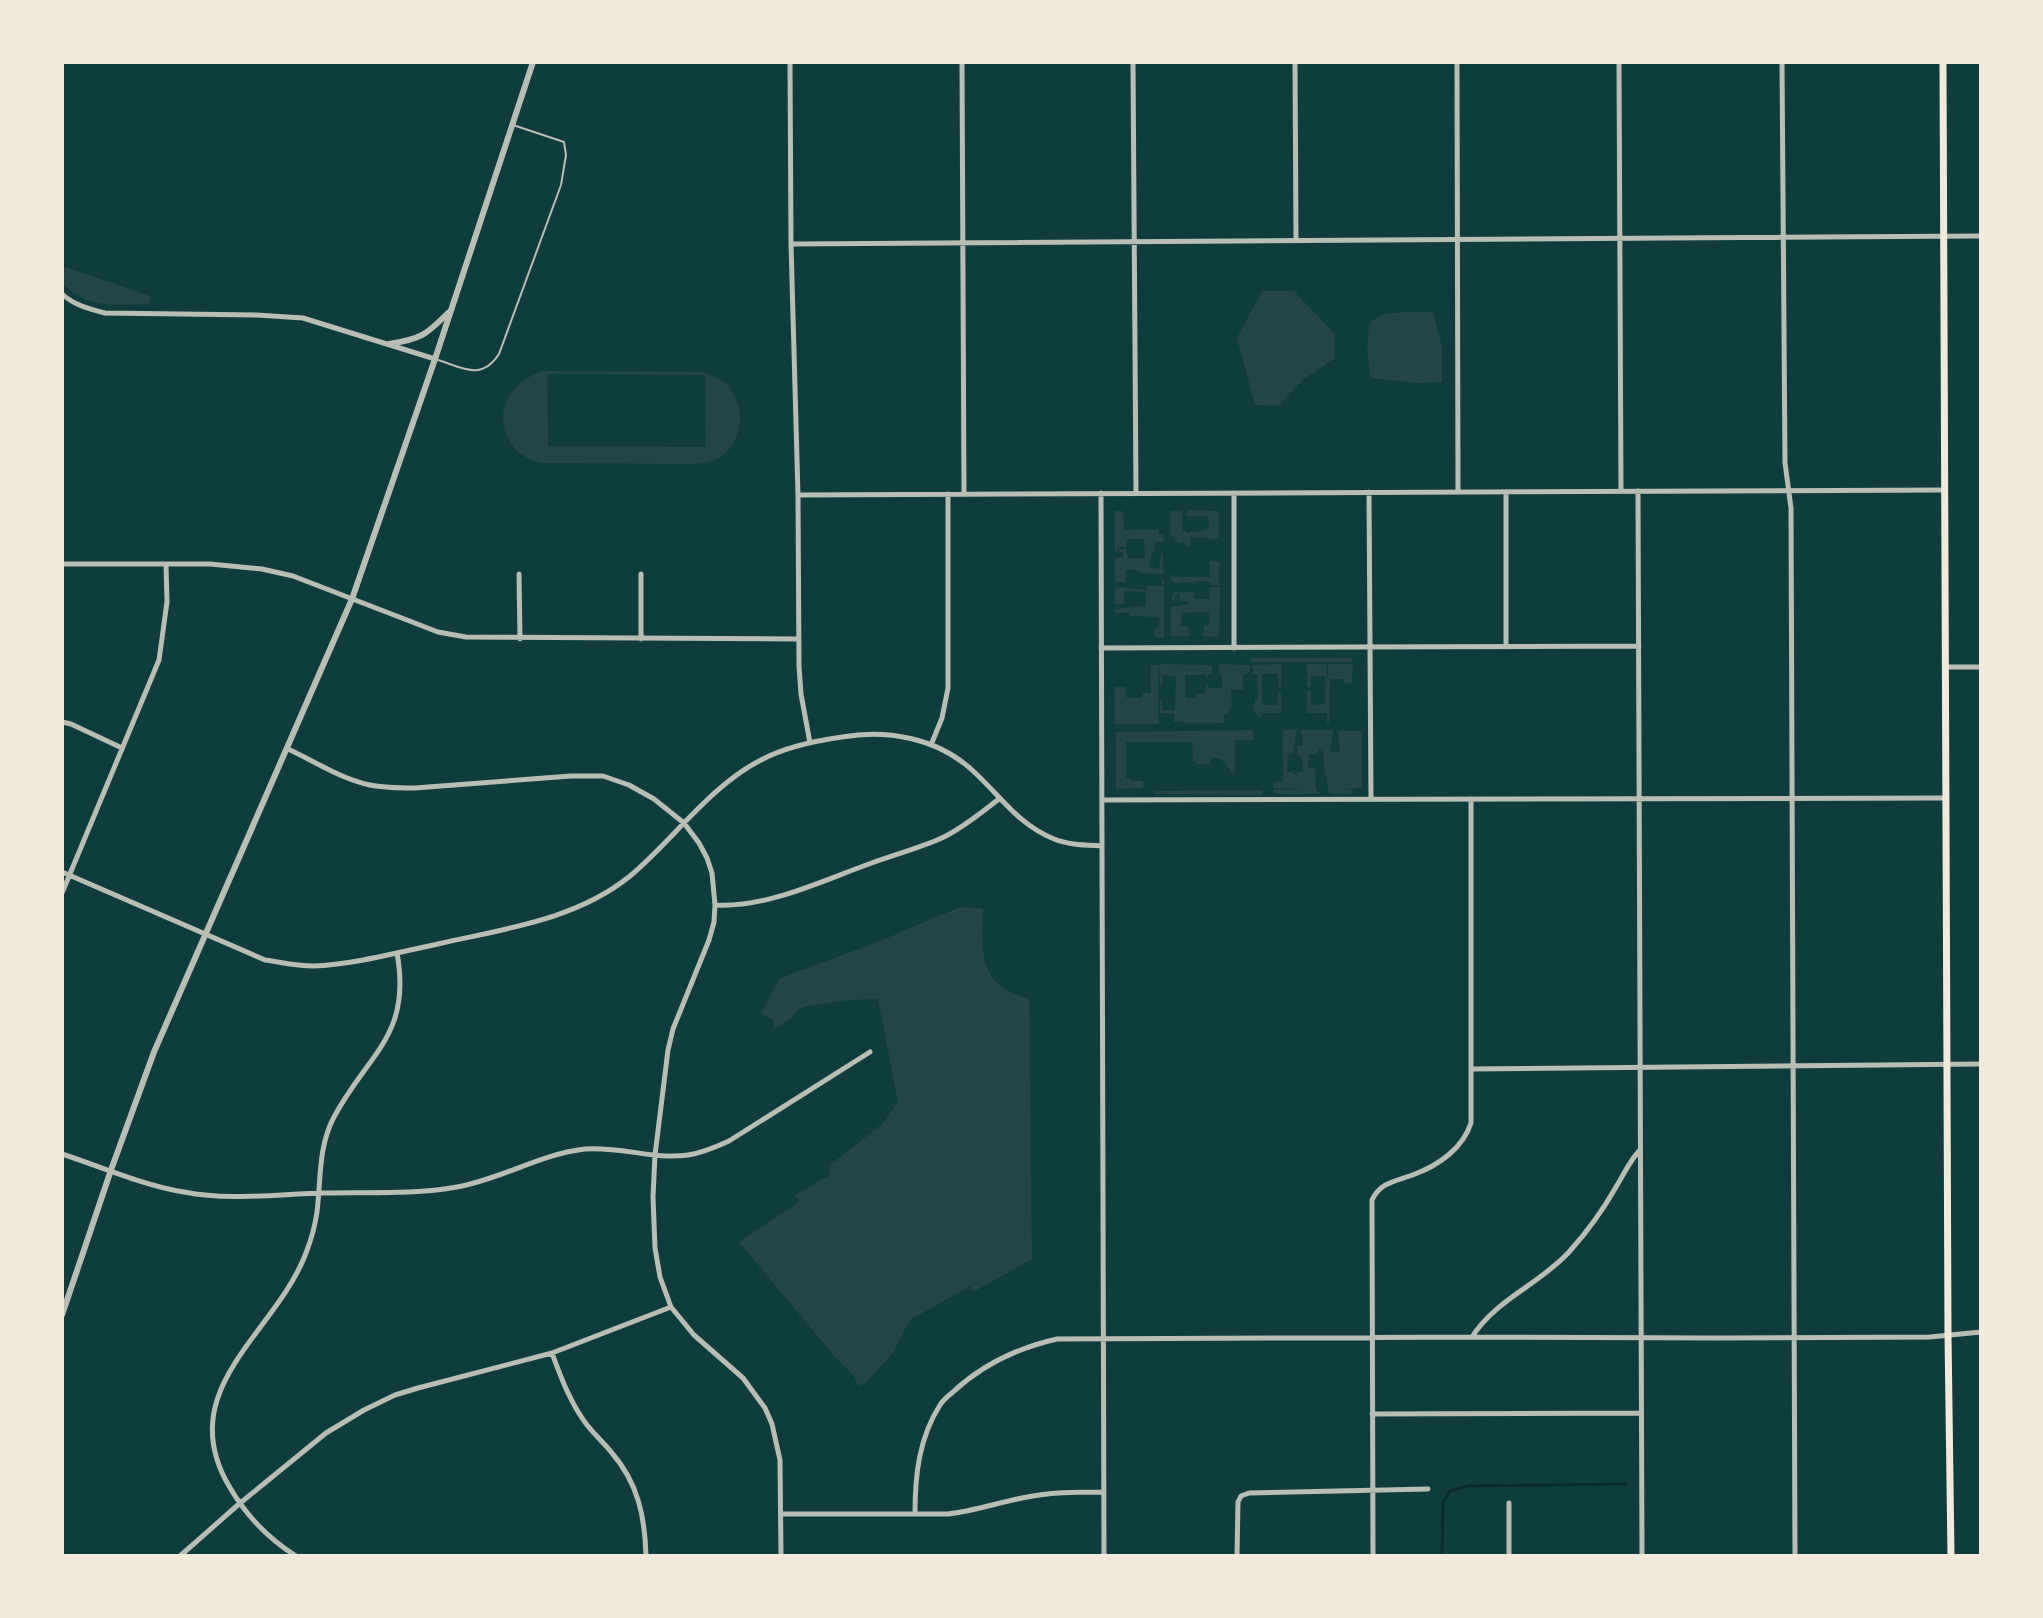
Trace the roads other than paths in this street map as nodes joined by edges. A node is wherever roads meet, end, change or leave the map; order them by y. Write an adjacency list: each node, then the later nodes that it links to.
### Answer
1 (533, 62): 10 (street)
2 (790, 62): 19 (street)
3 (962, 62): 17 (street)
4 (1133, 62): 18 (street)
5 (1295, 62): 16 (street)
6 (1457, 62): 15 (street)
7 (1619, 62): 14 (street)
8 (1782, 62): 13 (street)
9 (1943, 62): 11 (main road)
10 (512, 124): 21 (street); 23 (lane)
11 (1944, 235): 12 (street); 13 (street); 25 (main road)
12 (1981, 236)
13 (1783, 237): 14 (street); 24 (street)
14 (1621, 238): 15 (street); 26 (street)
15 (1458, 240): 16 (street); 29 (street)
16 (1296, 241): 18 (street)
17 (963, 242): 18 (street); 19 (street); 35 (street)
18 (1134, 242): 32 (street)
19 (791, 244): 36 (street)
20 (62, 294): 22 (street)
21 (451, 311): 22 (street); 23 (street)
22 (389, 344): 23 (street)
23 (435, 359): 41 (street)
24 (1790, 490): 25 (street); 27 (street); 58 (street)
25 (1946, 490): 50 (main road)
26 (1621, 491): 27 (street); 30 (street)
27 (1638, 491): 45 (street)
28 (1369, 492): 29 (street); 33 (street); 46 (street)
29 (1458, 492): 30 (street)
30 (1506, 492): 47 (street)
31 (1101, 493): 32 (street); 35 (street); 48 (street)
32 (1136, 493): 33 (street)
33 (1234, 493): 49 (street)
34 (948, 494): 35 (street); 36 (street); 54 (street)
35 (964, 494)
36 (798, 495): 44 (street)
37 (62, 564): 38 (street)
38 (166, 564): 41 (street); 55 (street)
39 (519, 574): 42 (street)
40 (641, 574): 43 (street)
41 (352, 599): 42 (street); 56 (street)
42 (520, 639): 43 (street)
43 (641, 639): 44 (street)
44 (798, 639): 53 (street)
45 (1639, 646): 47 (street); 57 (street)
46 (1370, 647): 47 (street); 49 (street); 61 (street)
47 (1506, 647)
48 (1101, 648): 49 (street); 63 (street)
49 (1234, 648)
50 (1945, 667): 51 (street); 59 (main road)
51 (1981, 667)
52 (62, 722): 55 (street)
53 (810, 743): 54 (street); 64 (street)
54 (931, 745): 60 (street)
55 (122, 748): 67 (street)
56 (288, 749): 64 (street); 70 (street)
57 (1640, 798): 58 (street); 62 (street); 76 (street)
58 (1791, 798): 59 (street); 75 (street)
59 (1945, 798): 73 (main road)
60 (999, 799): 65 (street); 69 (street)
61 (1371, 799): 62 (street); 63 (street)
62 (1471, 799): 77 (street)
63 (1102, 800): 65 (street)
64 (684, 823): 69 (street); 71 (street)
65 (1102, 846): 90 (street)
66 (62, 872): 67 (street)
67 (70, 875): 68 (street); 70 (street)
68 (62, 893)
69 (715, 905): 80 (street)
70 (205, 935): 71 (street); 81 (street)
71 (397, 953): 82 (street)
72 (870, 1052): 80 (street)
73 (1947, 1064): 74 (street); 75 (street); 86 (main road)
74 (1981, 1064)
75 (1792, 1066): 76 (street); 88 (street)
76 (1640, 1068): 77 (street); 78 (street)
77 (1472, 1069): 91 (street)
78 (1640, 1150): 87 (street); 89 (street)
79 (62, 1154): 81 (street)
80 (655, 1155): 82 (street); 83 (street)
81 (111, 1170): 82 (street); 84 (street)
82 (318, 1193): 99 (street)
83 (671, 1307): 92 (street); 101 (street)
84 (62, 1315)
85 (1981, 1332): 86 (street)
86 (1948, 1334): 88 (street); 112 (main road)
87 (1472, 1337): 89 (street); 91 (street)
88 (1793, 1337): 89 (street); 111 (street)
89 (1640, 1338): 93 (street)
90 (1104, 1339): 91 (street); 97 (street); 100 (street)
91 (1371, 1339): 94 (street)
92 (552, 1353): 99 (street); 104 (street)
93 (1641, 1413): 94 (street); 110 (street)
94 (1372, 1414): 96 (street)
95 (1428, 1489): 96 (street)
96 (1373, 1490): 107 (street); 108 (street)
97 (1104, 1492): 100 (street); 106 (street)
98 (1509, 1503): 109 (street)
99 (239, 1504): 102 (street); 103 (street)
100 (915, 1513): 101 (street)
101 (781, 1514): 105 (street)
102 (180, 1556)
103 (296, 1556)
104 (646, 1556)
105 (781, 1556)
106 (1104, 1556)
107 (1237, 1556)
108 (1373, 1556)
109 (1509, 1556)
110 (1642, 1556)
111 (1795, 1556)
112 (1951, 1556)

